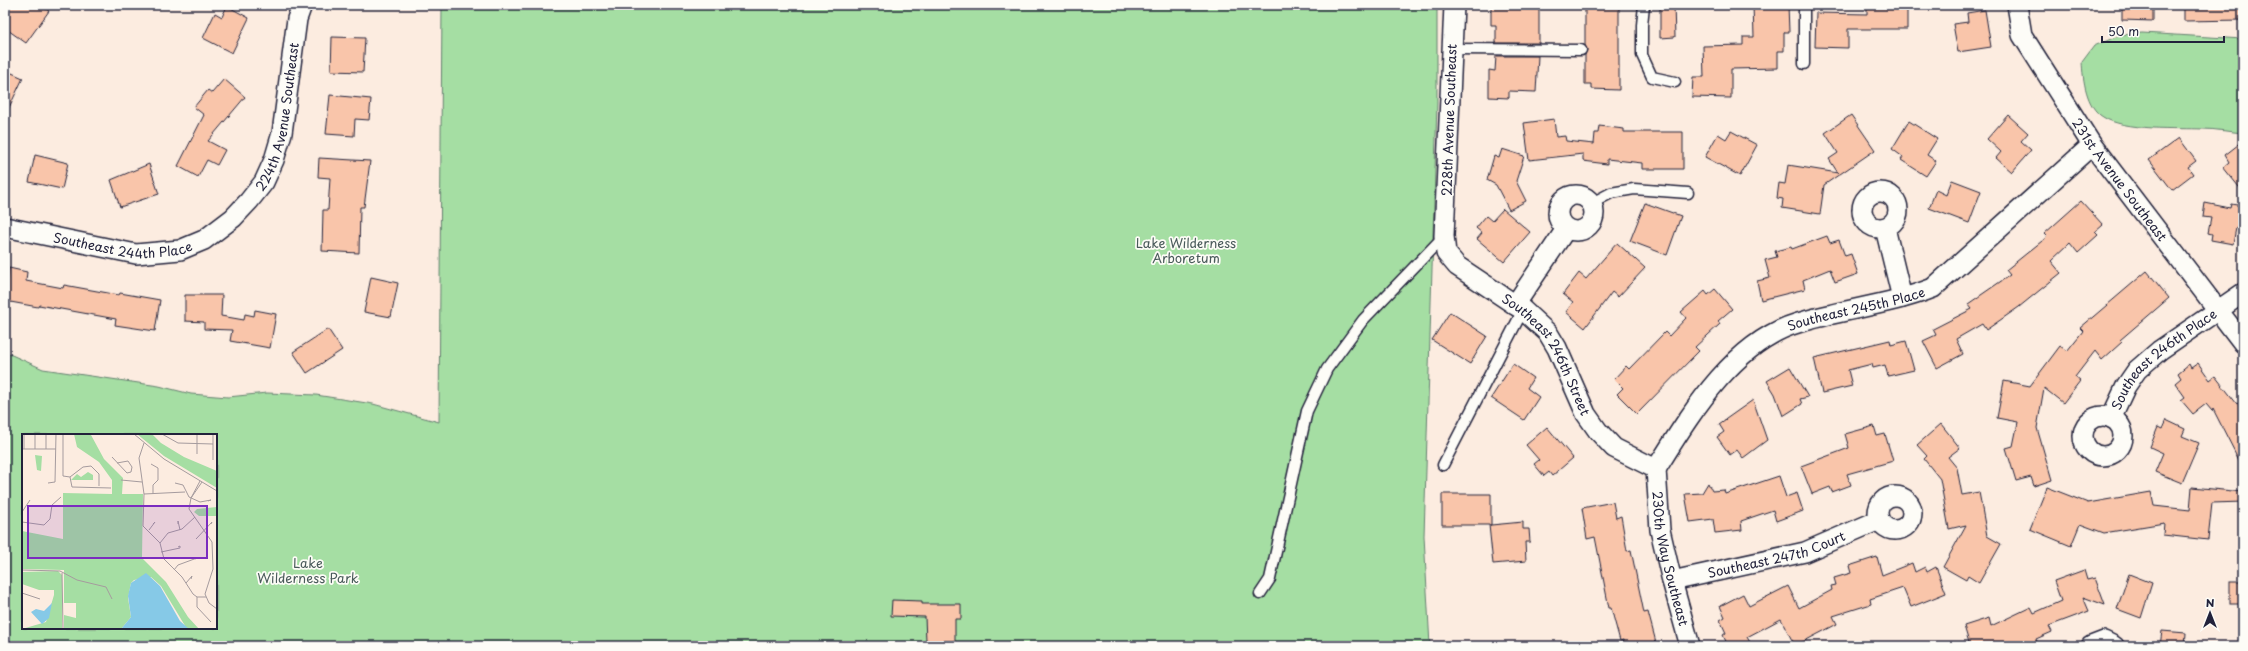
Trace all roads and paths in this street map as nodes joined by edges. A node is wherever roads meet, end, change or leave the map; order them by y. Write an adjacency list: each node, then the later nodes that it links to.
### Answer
1 (302, 5): 13 (street, 224th Avenue Southeast)
2 (1454, 5): 6 (street, 228th Avenue Southeast)
3 (1644, 5): 9 (lane)
4 (1804, 5): 8 (lane)
5 (2017, 5): 10 (street, 231st Avenue Southeast)
6 (1452, 49): 7 (lane); 17 (street, 228th Avenue Southeast)
7 (1581, 50)
8 (1804, 64)
9 (1674, 82)
10 (2092, 145): 19 (street, Southeast 245th Place); 21 (street, 231st Avenue Southeast)
11 (1688, 193): 12 (lane)
12 (1592, 203): 16 (street); 16 (street)
13 (233, 218): 14 (street, Southeast 244th Place)
14 (5, 226)
15 (1884, 228): 19 (street)
16 (1566, 229): 20 (street)
17 (1444, 236): 20 (street, Southeast 246th Street); 28 (lane)
18 (2243, 293): 21 (street, Southeast 246th Place)
19 (1902, 298): 25 (street, Southeast 245th Place)
20 (1519, 308): 24 (lane); 25 (street, Southeast 246th Street)
21 (2218, 312): 22 (street, 231st Avenue Southeast); 23 (street, Southeast 246th Place)
22 (2243, 343)
23 (2111, 418)
24 (1443, 465)
25 (1656, 469): 27 (street, 230th Way Southeast)
26 (1879, 520): 27 (street, Southeast 247th Court)
27 (1672, 581): 29 (street, 230th Way Southeast)
28 (1260, 594)
29 (1690, 646)
30 (2091, 646): 31 (street)
31 (2114, 646)

